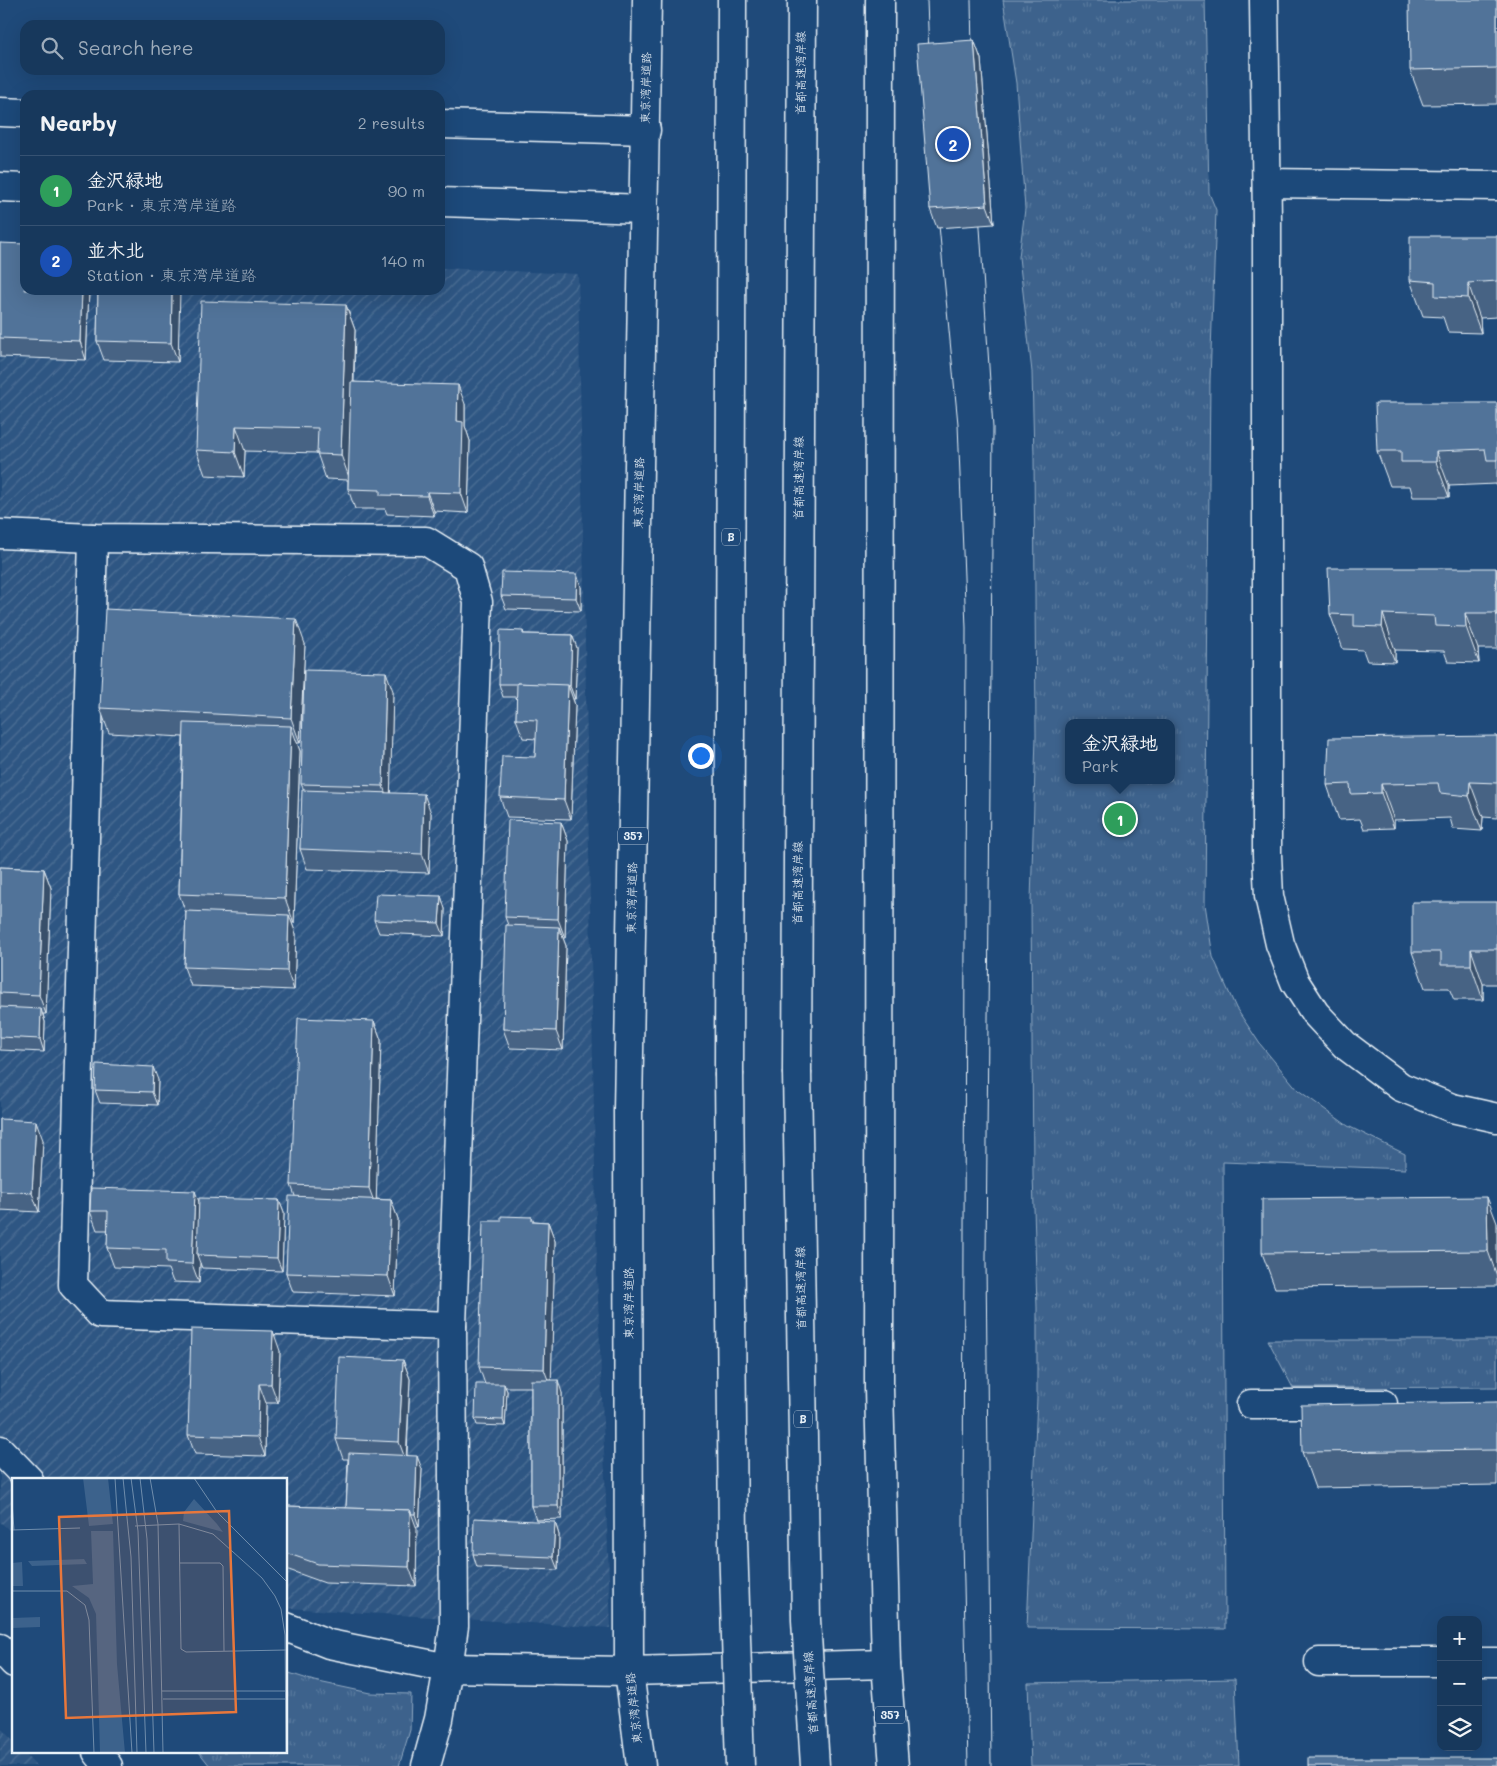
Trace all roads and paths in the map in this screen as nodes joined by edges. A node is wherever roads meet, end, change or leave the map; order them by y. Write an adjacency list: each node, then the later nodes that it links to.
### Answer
1 (647, 0): 9 (main road, 東京湾岸道路 / 357)
2 (732, 0): 38 (main road, B, bridge)
3 (802, 0): 39 (main road, 首都高速湾岸線 / B, bridge)
4 (880, 0): 31 (main road, 357)
5 (1264, 0): 10 (main road)
6 (0, 112): 7 (main road)
7 (20, 113)
8 (445, 124): 9 (main road)
9 (646, 130): 15 (main road, 東京湾岸道路 / 357)
10 (1267, 182): 11 (main road); 18 (main road)
11 (1497, 186)
12 (0, 187): 13 (main road)
13 (20, 188)
14 (445, 202): 15 (main road)
15 (644, 208): 33 (main road, 東京湾岸道路 / 357)
16 (0, 534): 17 (main road)
17 (93, 538): 19 (main road); 19 (main road)
18 (1497, 1118)
19 (452, 1326): 32 (main road)
20 (1251, 1404): 21 (main road)
21 (1408, 1404)
22 (0, 1450): 23 (main road)
23 (27, 1478)
24 (288, 1628): 32 (main road)
25 (0, 1648): 26 (main road)
26 (12, 1661)
27 (1319, 1662): 28 (main road)
28 (1437, 1662)
29 (1482, 1662): 30 (main road)
30 (1497, 1662)
31 (886, 1664): 33 (main road); 40 (main road, 357)
32 (448, 1668): 33 (main road); 36 (main road)
33 (629, 1671): 37 (main road, 東京湾岸道路 / 357)
34 (99, 1754): 35 (main road)
35 (108, 1766)
36 (426, 1766)
37 (641, 1766)
38 (740, 1766)
39 (816, 1766)
40 (894, 1766)

